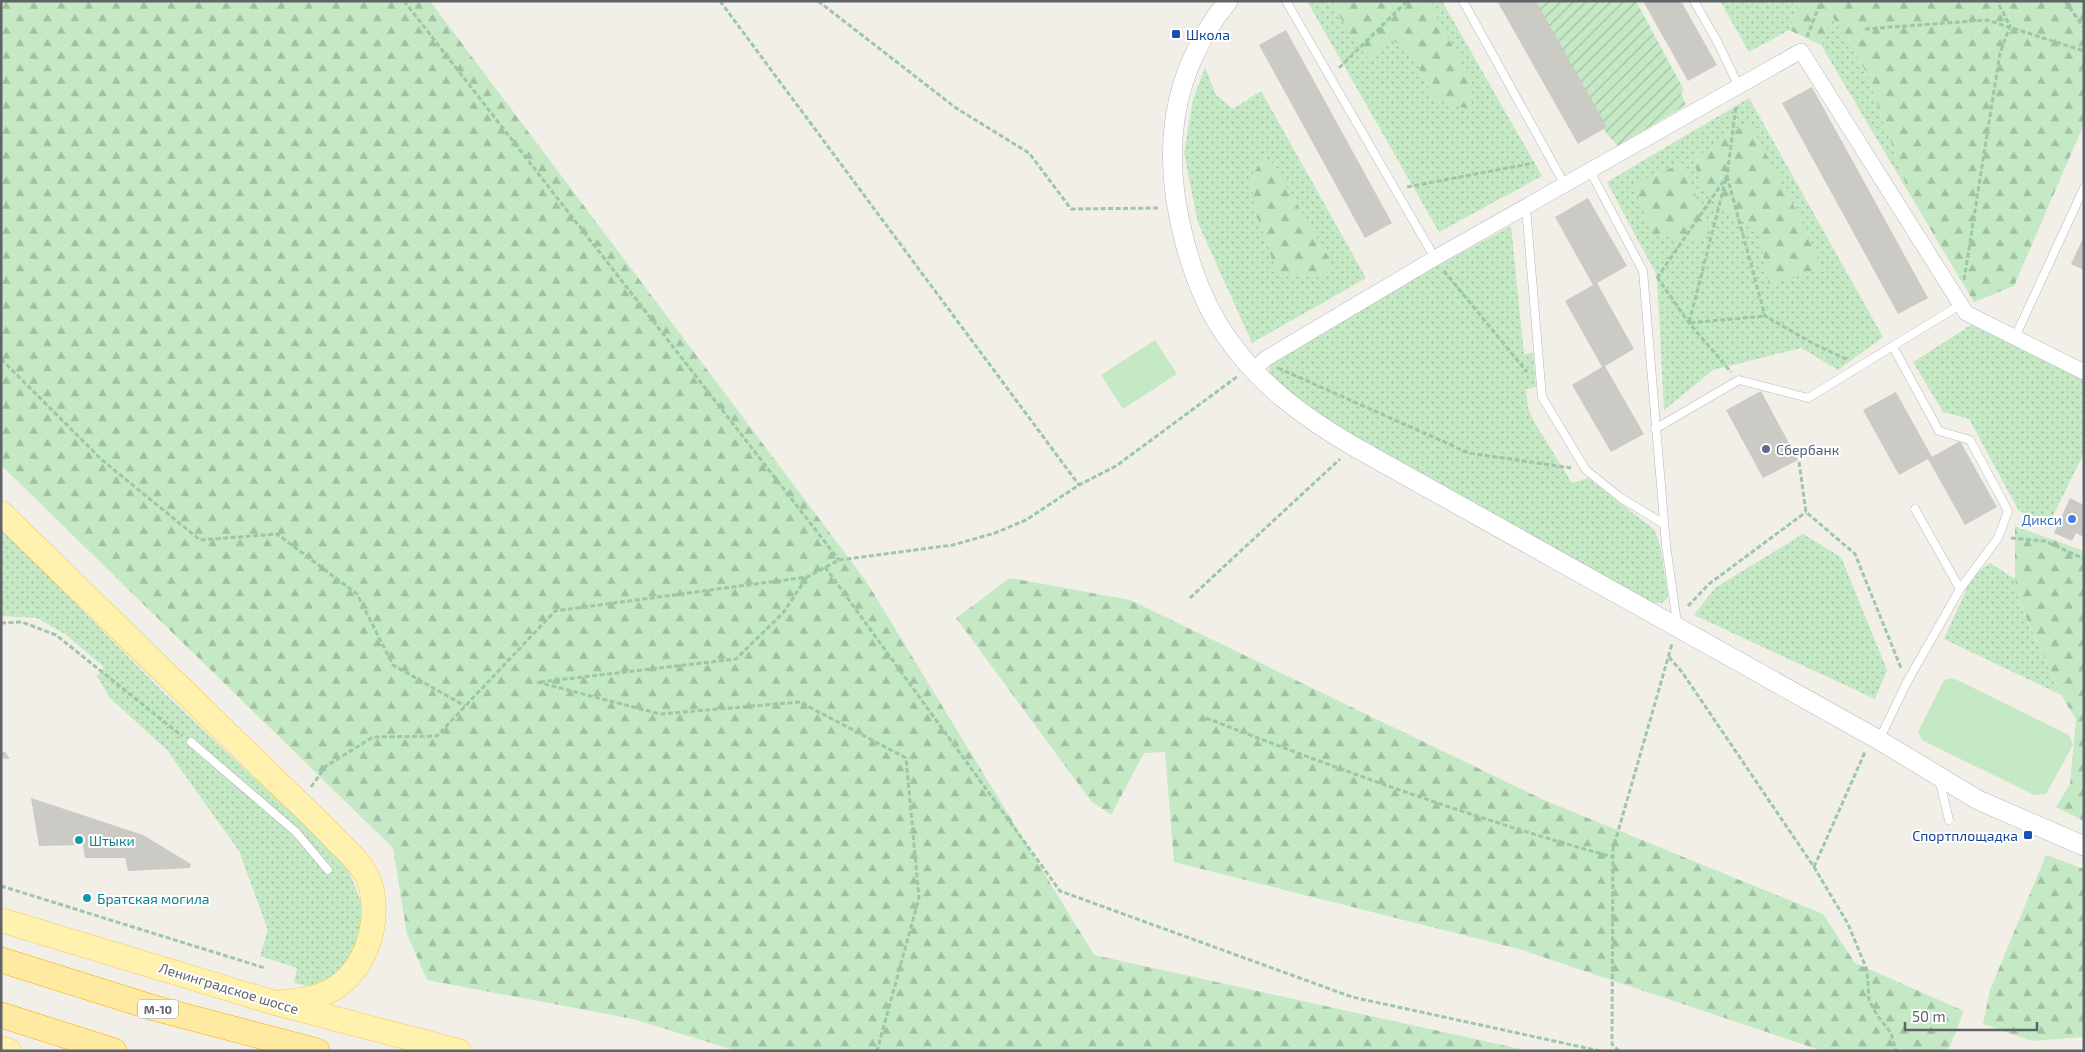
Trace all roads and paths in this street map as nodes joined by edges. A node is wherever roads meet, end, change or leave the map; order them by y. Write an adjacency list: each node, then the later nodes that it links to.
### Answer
1 (404, 1): 53 (path)
2 (720, 1): 46 (path)
3 (818, 1): 26 (path)
4 (1228, 1): 26 (street)
5 (1286, 1): 17 (lane)
6 (1407, 1): 17 (path)
7 (1463, 1): 22 (lane)
8 (1694, 1): 18 (lane)
9 (1821, 1): 16 (path)
10 (1997, 1): 12 (path)
11 (2065, 1): 13 (path)
12 (2010, 26): 14 (path); 15 (path); 30 (path)
13 (2084, 28)
14 (1865, 29)
15 (2084, 51)
16 (1802, 52): 18 (street); 30 (street)
17 (1331, 76): 24 (lane)
18 (1739, 87): 20 (street); 21 (path)
19 (1534, 162): 24 (path)
20 (1590, 171): 22 (street); 29 (lane)
21 (1727, 176): 28 (path); 32 (path); 33 (path)
22 (1565, 185): 25 (street)
23 (2084, 188): 34 (lane)
24 (1396, 189): 27 (lane)
25 (1526, 207): 27 (street); 41 (lane)
26 (1176, 208): 37 (street)
27 (1435, 258): 37 (street); 41 (path)
28 (1657, 276): 29 (path); 31 (path); 33 (path)
29 (1644, 278): 31 (lane)
30 (1960, 305): 34 (street); 35 (lane)
31 (1646, 306): 42 (lane)
32 (1765, 316): 33 (path); 38 (path)
33 (1689, 323): 40 (path)
34 (2015, 338): 39 (street)
35 (1892, 347): 38 (lane); 51 (lane)
36 (1, 360): 62 (path)
37 (1255, 363): 43 (street); 45 (path); 46 (path)
38 (1862, 367): 40 (lane)
39 (2084, 372)
40 (1739, 380): 42 (lane)
41 (1542, 397): 45 (lane)
42 (1655, 429): 50 (lane)
43 (1353, 446): 57 (path); 59 (street)
44 (1799, 462): 48 (path)
45 (1586, 470): 50 (lane)
46 (1079, 485): 53 (path)
47 (1915, 509): 56 (lane)
48 (1806, 512): 59 (path); 61 (path)
49 (1, 513): 67 (main road)
50 (1664, 524): 59 (lane)
51 (1998, 538): 52 (path); 56 (lane)
52 (2084, 559)
53 (839, 560): 54 (path)
54 (825, 567): 55 (path); 85 (path)
55 (807, 577): 62 (path); 84 (path)
56 (1960, 589): 61 (lane)
57 (1190, 598)
58 (1, 623): 65 (path)
59 (1677, 628): 60 (path); 64 (street)
60 (1668, 657): 70 (path); 71 (path)
61 (1907, 682): 64 (lane)
62 (465, 706): 67 (path)
63 (1206, 718): 70 (path)
64 (1879, 740): 66 (street); 71 (path)
65 (191, 742): 67 (lane)
66 (1939, 777): 68 (lane); 69 (street)
67 (303, 815): 72 (lane); 77 (main road)
68 (1949, 820)
69 (2084, 846)
70 (1613, 857): 86 (path)
71 (1814, 868): 87 (path)
72 (328, 870)
73 (1, 886): 76 (path)
74 (1, 920): 77 (main road, Ленинградское шоссе)
75 (1, 960): 82 (highway, М-10)
76 (265, 968)
77 (275, 1003): 83 (main road, Ленинградское шоссе)
78 (1, 1015): 81 (highway)
79 (1, 1048): 80 (main road)
80 (9, 1051)
81 (114, 1051)
82 (317, 1051)
83 (459, 1051)
84 (878, 1051)
85 (1600, 1051)
86 (1619, 1051)
87 (1896, 1051)

